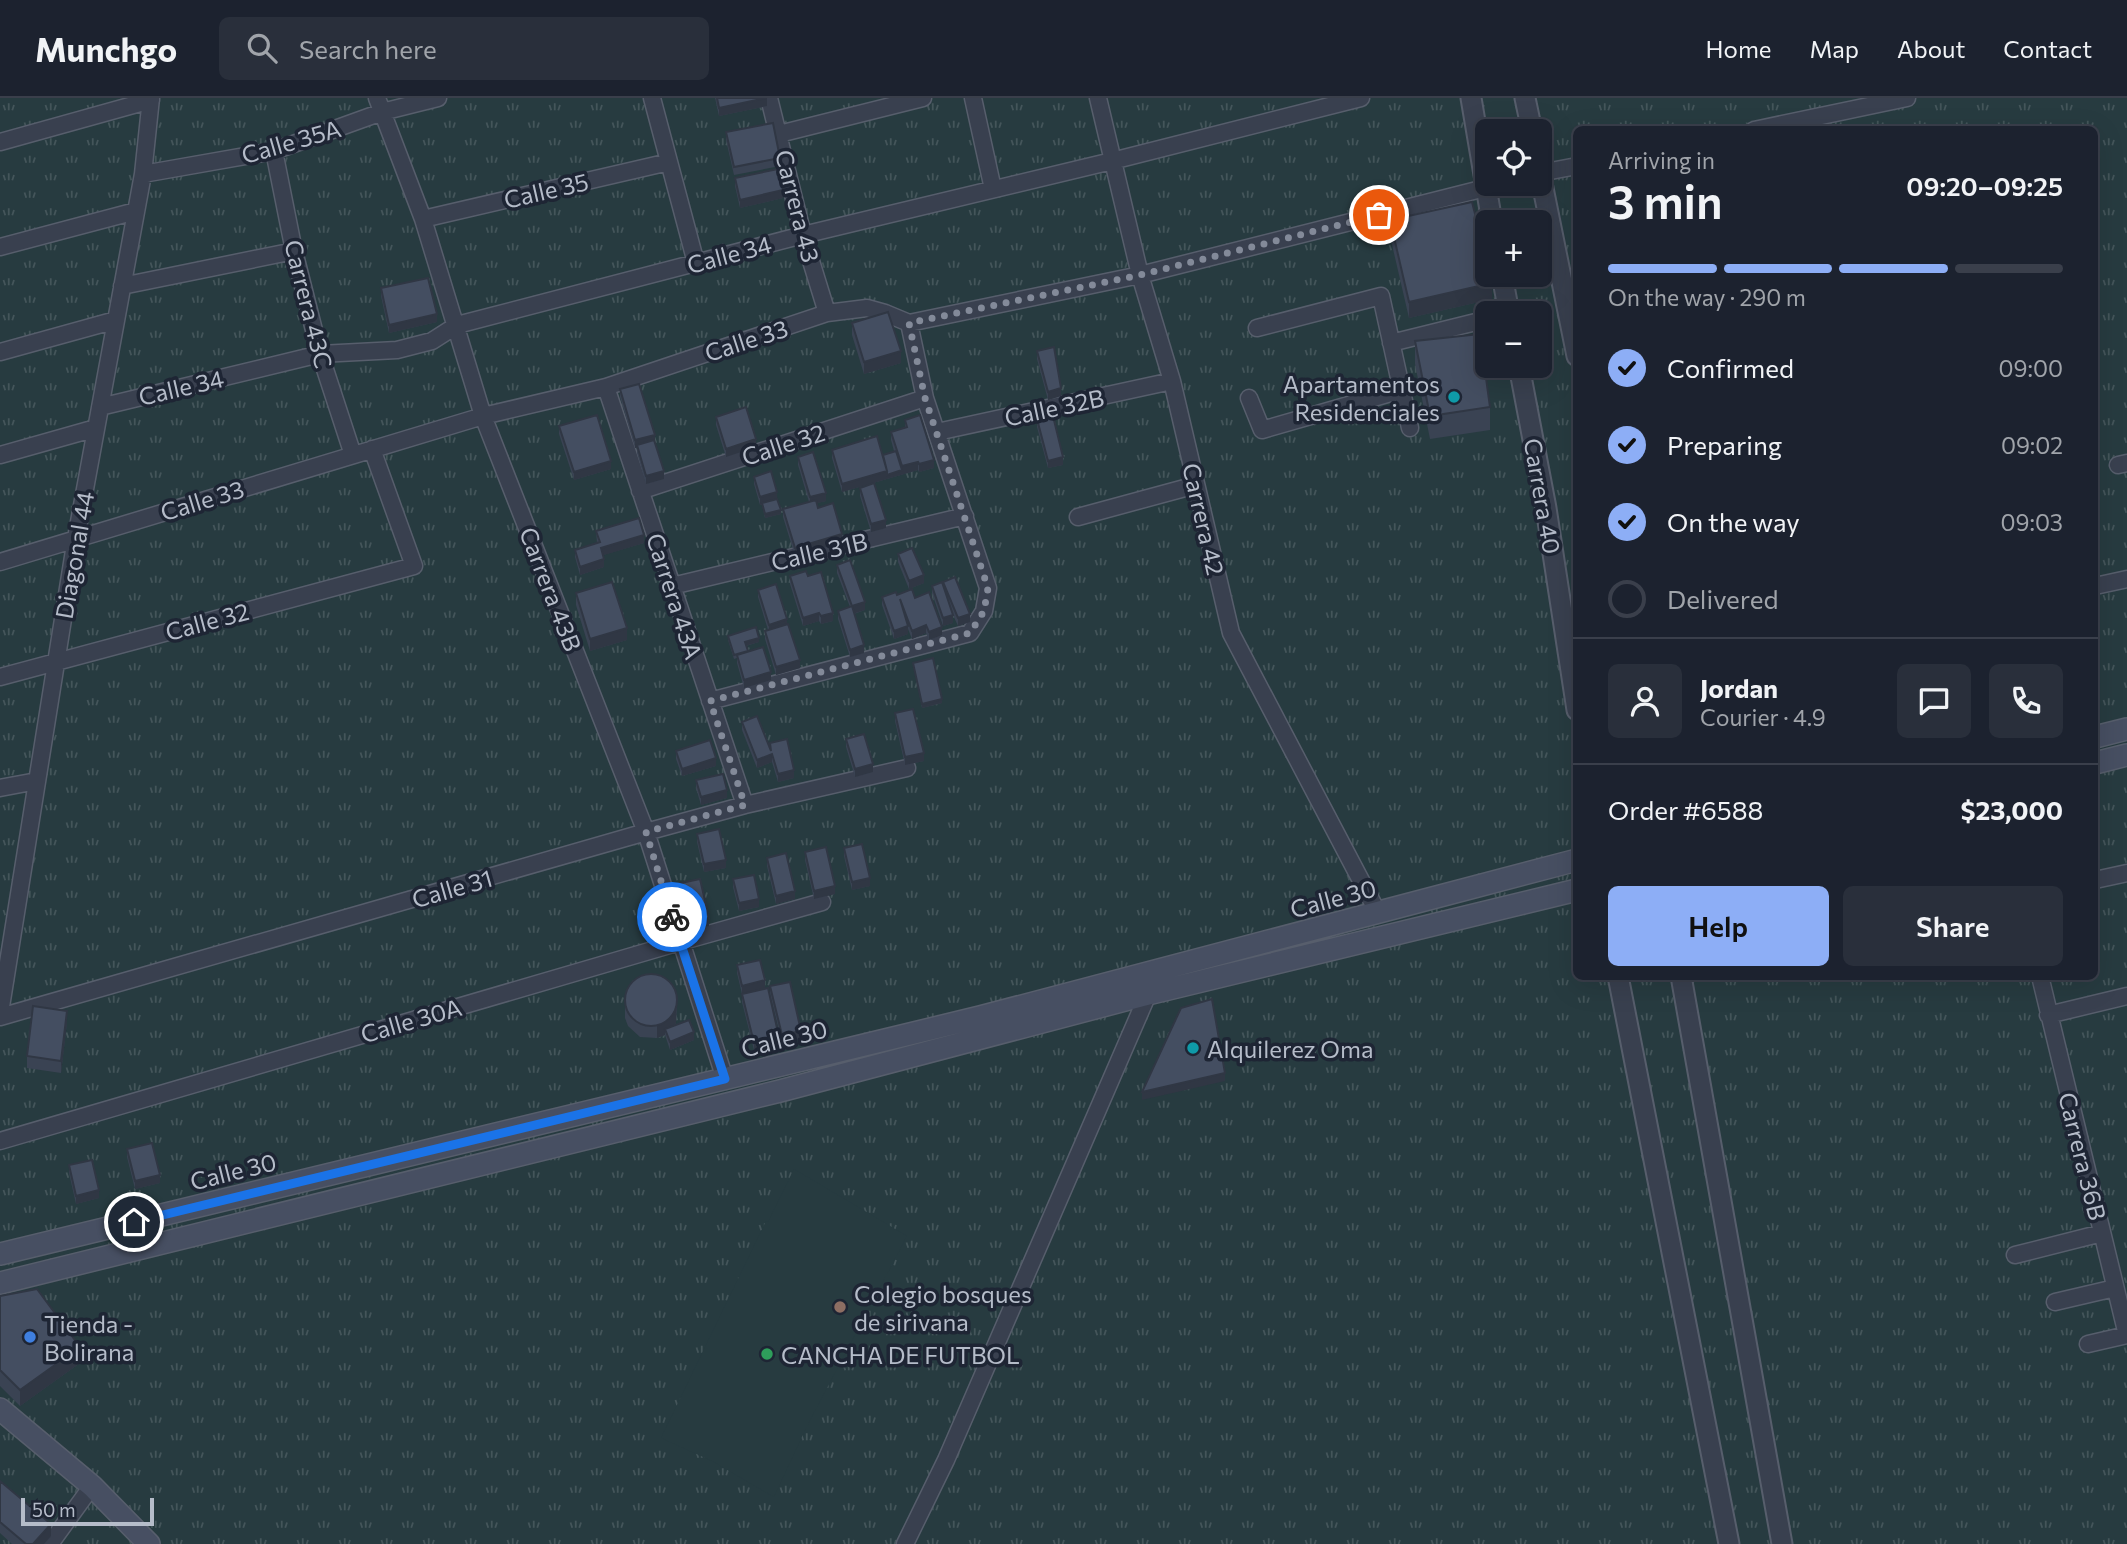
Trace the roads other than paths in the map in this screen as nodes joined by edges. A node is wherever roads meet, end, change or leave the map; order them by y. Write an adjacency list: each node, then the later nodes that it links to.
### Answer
1 (438, 98): 12 (street, Calle 35A)
2 (652, 98): 20 (street)
3 (769, 98): 16 (street, Carrera 43)
4 (923, 98): 16 (street)
5 (973, 98): 24 (street)
6 (1098, 98): 19 (street, Carrera 42)
7 (1361, 98): 19 (street, Calle 34)
8 (1471, 98): 13 (street)
9 (1525, 98): 14 (street)
10 (1907, 98): 15 (street)
11 (151, 99): 17 (street); 23 (street, Diagonal 44)
12 (380, 105): 18 (street, Calle 35A); 28 (street, Carrera 43B)
13 (1476, 119)
14 (1529, 119)
15 (1773, 126)
16 (779, 134): 29 (street, Carrera 43)
17 (0, 142)
18 (274, 151): 23 (street, Calle 35A); 31 (street, Carrera 43C)
19 (1112, 161): 24 (street, Calle 34); 33 (street, Carrera 42)
20 (669, 162): 28 (street, Calle 35); 32 (street)
21 (1573, 167): 22 (street)
22 (1552, 171)
23 (143, 174): 27 (street, Diagonal 44)
24 (993, 189): 29 (street, Calle 34)
25 (1475, 191): 33 (street)
26 (1546, 196): 35 (street)
27 (136, 211): 30 (street); 34 (street, Diagonal 44)
28 (423, 219): 41 (street, Carrera 43B)
29 (803, 234): 32 (street, Calle 34); 36 (street, Carrera 43)
30 (0, 247)
31 (294, 251): 34 (street); 45 (street, Carrera 43C)
32 (696, 263): 41 (street, Calle 34)
33 (1140, 275): 40 (street); 47 (street, Carrera 42)
34 (122, 286): 38 (street, Diagonal 44)
35 (1570, 286): 37 (street)
36 (827, 313): 40 (street, Calle 33); 48 (street, Calle 33)
37 (1573, 316)
38 (116, 320): 44 (street); 52 (street, Diagonal 44)
39 (1475, 322): 43 (street)
40 (909, 323): 50 (street)
41 (457, 325): 45 (street, Calle 34); 53 (street, Carrera 43B)
42 (1257, 328): 43 (street)
43 (1391, 344): 49 (street)
44 (0, 352)
45 (320, 354): 52 (street, Calle 34); 59 (street, Carrera 43C)
46 (1521, 378): 71 (street, Carrera 40)
47 (1172, 381): 56 (street, Calle 32B); 60 (street, Carrera 42)
48 (606, 387): 53 (street, Calle 33); 61 (street, Carrera 43A)
49 (1401, 390): 51 (street); 55 (street)
50 (925, 398): 56 (street); 61 (street, Calle 32)
51 (1249, 398)
52 (100, 407): 54 (street, Diagonal 44)
53 (483, 416): 57 (street, Calle 33); 81 (street, Carrera 43B)
54 (96, 428): 58 (street); 64 (street, Diagonal 44)
55 (1410, 428)
56 (937, 432): 62 (street)
57 (372, 449): 59 (street, Calle 33); 69 (street, Calle 32)
58 (0, 455)
59 (353, 455): 64 (street, Calle 33)
60 (1196, 485): 63 (street); 87 (street, Carrera 42)
61 (640, 491): 68 (street, Carrera 43A)
62 (965, 516): 68 (street, Calle 31B); 72 (street)
63 (1078, 517)
64 (76, 538): 65 (street, Calle 33); 69 (street, Diagonal 44)
65 (0, 562)
66 (2127, 579): 67 (street)
67 (2098, 585)
68 (672, 586): 72 (street, Carrera 43A)
69 (56, 661): 70 (street, Calle 32); 78 (street, Diagonal 44)
70 (0, 677)
71 (1573, 684)
72 (710, 701): 80 (street, Carrera 43A)
73 (2127, 729): 74 (main road)
74 (2098, 736)
75 (2127, 755): 76 (main road)
76 (2098, 762)
77 (907, 768): 80 (street, Calle 31)
78 (37, 781): 79 (street); 88 (street, Diagonal 44)
79 (0, 788)
80 (745, 805): 81 (street, Calle 31)
81 (646, 832): 89 (street, Carrera 43B); 95 (street, Calle 31)
82 (1573, 861): 87 (main road, Calle 30)
83 (2127, 873): 84 (street)
84 (2098, 879)
85 (1573, 891): 93 (main road, Calle 30)
86 (822, 902): 89 (street, Calle 30A)
87 (1378, 913): 93 (main road, Calle 30)
88 (8, 922): 95 (street, Diagonal 44)
89 (680, 942): 97 (street, Carrera 43B); 98 (street, Calle 30A)
90 (1619, 980): 112 (street)
91 (1682, 980): 113 (street)
92 (2041, 980): 96 (street, Carrera 36B)
93 (1146, 984): 97 (main road, Calle 30); 102 (main road, Calle 30); 111 (street)
94 (2127, 996): 96 (street)
95 (0, 1015)
96 (2048, 1015): 99 (street, Carrera 36B)
97 (725, 1079): 100 (main road, Calle 30)
98 (0, 1141)
99 (2102, 1233): 101 (street); 103 (street, Carrera 36B)
100 (0, 1254)
101 (2015, 1255)
102 (0, 1283)
103 (2115, 1288): 104 (street); 105 (street, Carrera 36B)
104 (2055, 1302)
105 (2127, 1335): 106 (street)
106 (2088, 1344)
107 (0, 1409): 108 (main road)
108 (92, 1486): 109 (street); 110 (main road)
109 (50, 1544)
110 (149, 1544)
111 (905, 1544)
112 (1729, 1544)
113 (1782, 1544)

